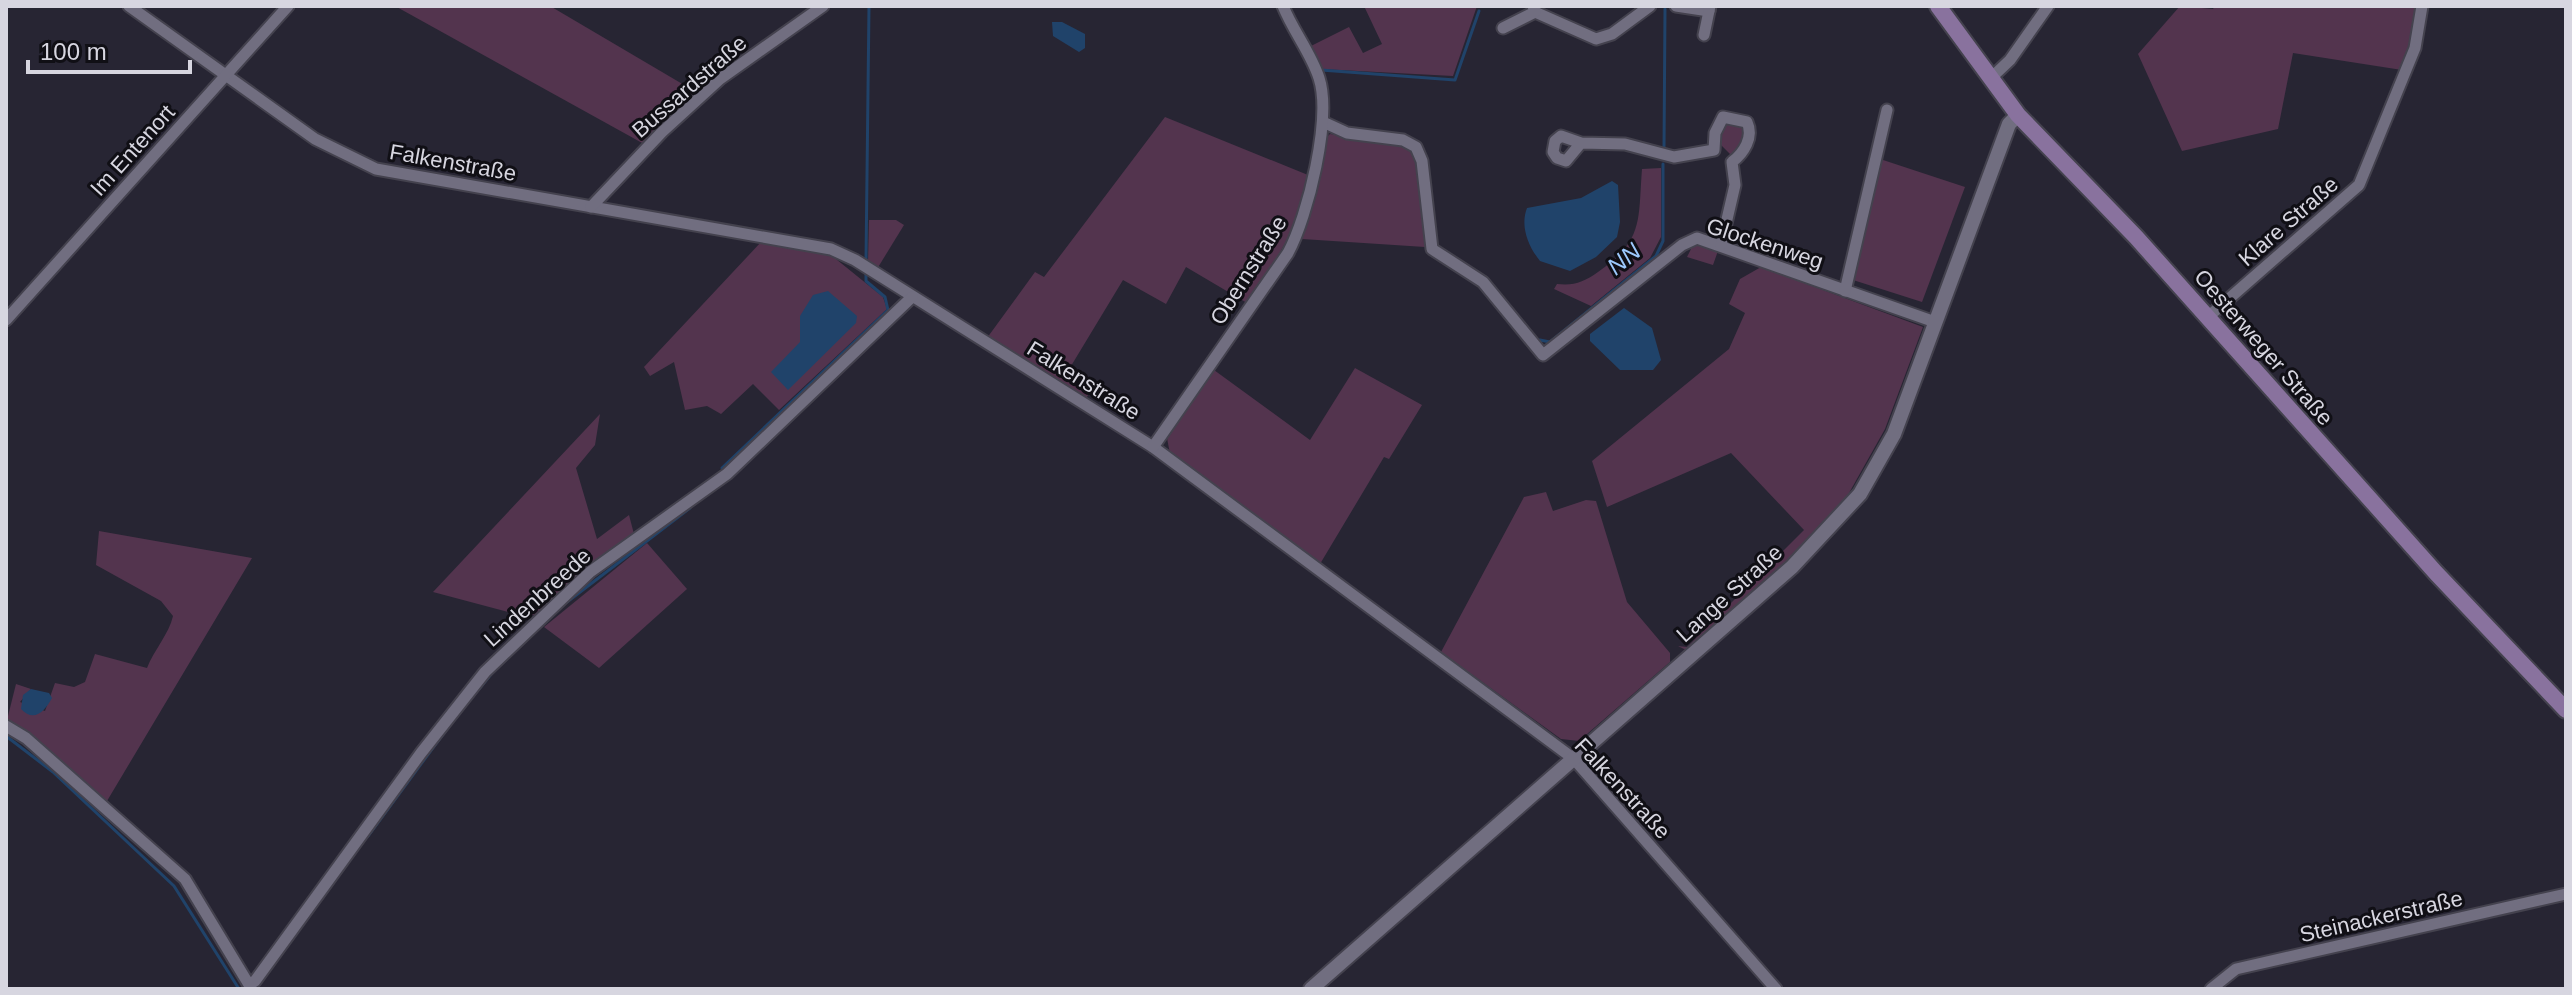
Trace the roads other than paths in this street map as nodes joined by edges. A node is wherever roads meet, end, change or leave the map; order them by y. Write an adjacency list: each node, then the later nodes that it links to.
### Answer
1 (129, 6): 14 (street, Falkenstraße)
2 (288, 6): 14 (street, Im Entenort)
3 (823, 6): 22 (street, Bussardstraße)
4 (1283, 6): 18 (street, Obernstraße)
5 (1650, 6): 10 (street)
6 (1676, 6): 11 (street)
7 (1938, 6): 15 (main road, Oesterweger Straße)
8 (2048, 6): 15 (street)
9 (2422, 6): 26 (street, Klare Straße)
10 (1534, 9): 12 (street)
11 (1709, 9): 13 (street)
12 (1503, 28)
13 (1704, 35)
14 (227, 76): 22 (street, Falkenstraße); 27 (street, Im Entenort)
15 (1990, 79): 17 (main road, Oesterweger Straße)
16 (1887, 110): 24 (street)
17 (2018, 115): 26 (main road, Oesterweger Straße); 28 (street, Lange Straße)
18 (1323, 122): 23 (street, Glockenweg); 29 (street, Obernstraße)
19 (1581, 143): 20 (street)
20 (1714, 150): 21 (street); 21 (street)
21 (1732, 162): 23 (street)
22 (591, 207): 25 (street, Falkenstraße)
23 (1721, 245): 24 (street, Glockenweg)
24 (1845, 291): 28 (street, Glockenweg)
25 (912, 297): 29 (street, Falkenstraße); 34 (street, Lindenbreede)
26 (2208, 317): 30 (main road, Oesterweger Straße)
27 (6, 320)
28 (1935, 322): 32 (street, Lange Straße)
29 (1153, 447): 32 (street, Falkenstraße)
30 (2566, 710)
31 (6, 726): 34 (street, Lindenbreede)
32 (1574, 759): 35 (street, Lange Straße); 36 (street, Falkenstraße)
33 (2566, 894): 37 (street, Steinackerstraße)
34 (250, 986)
35 (1311, 989)
36 (1776, 989)
37 (2211, 989)

